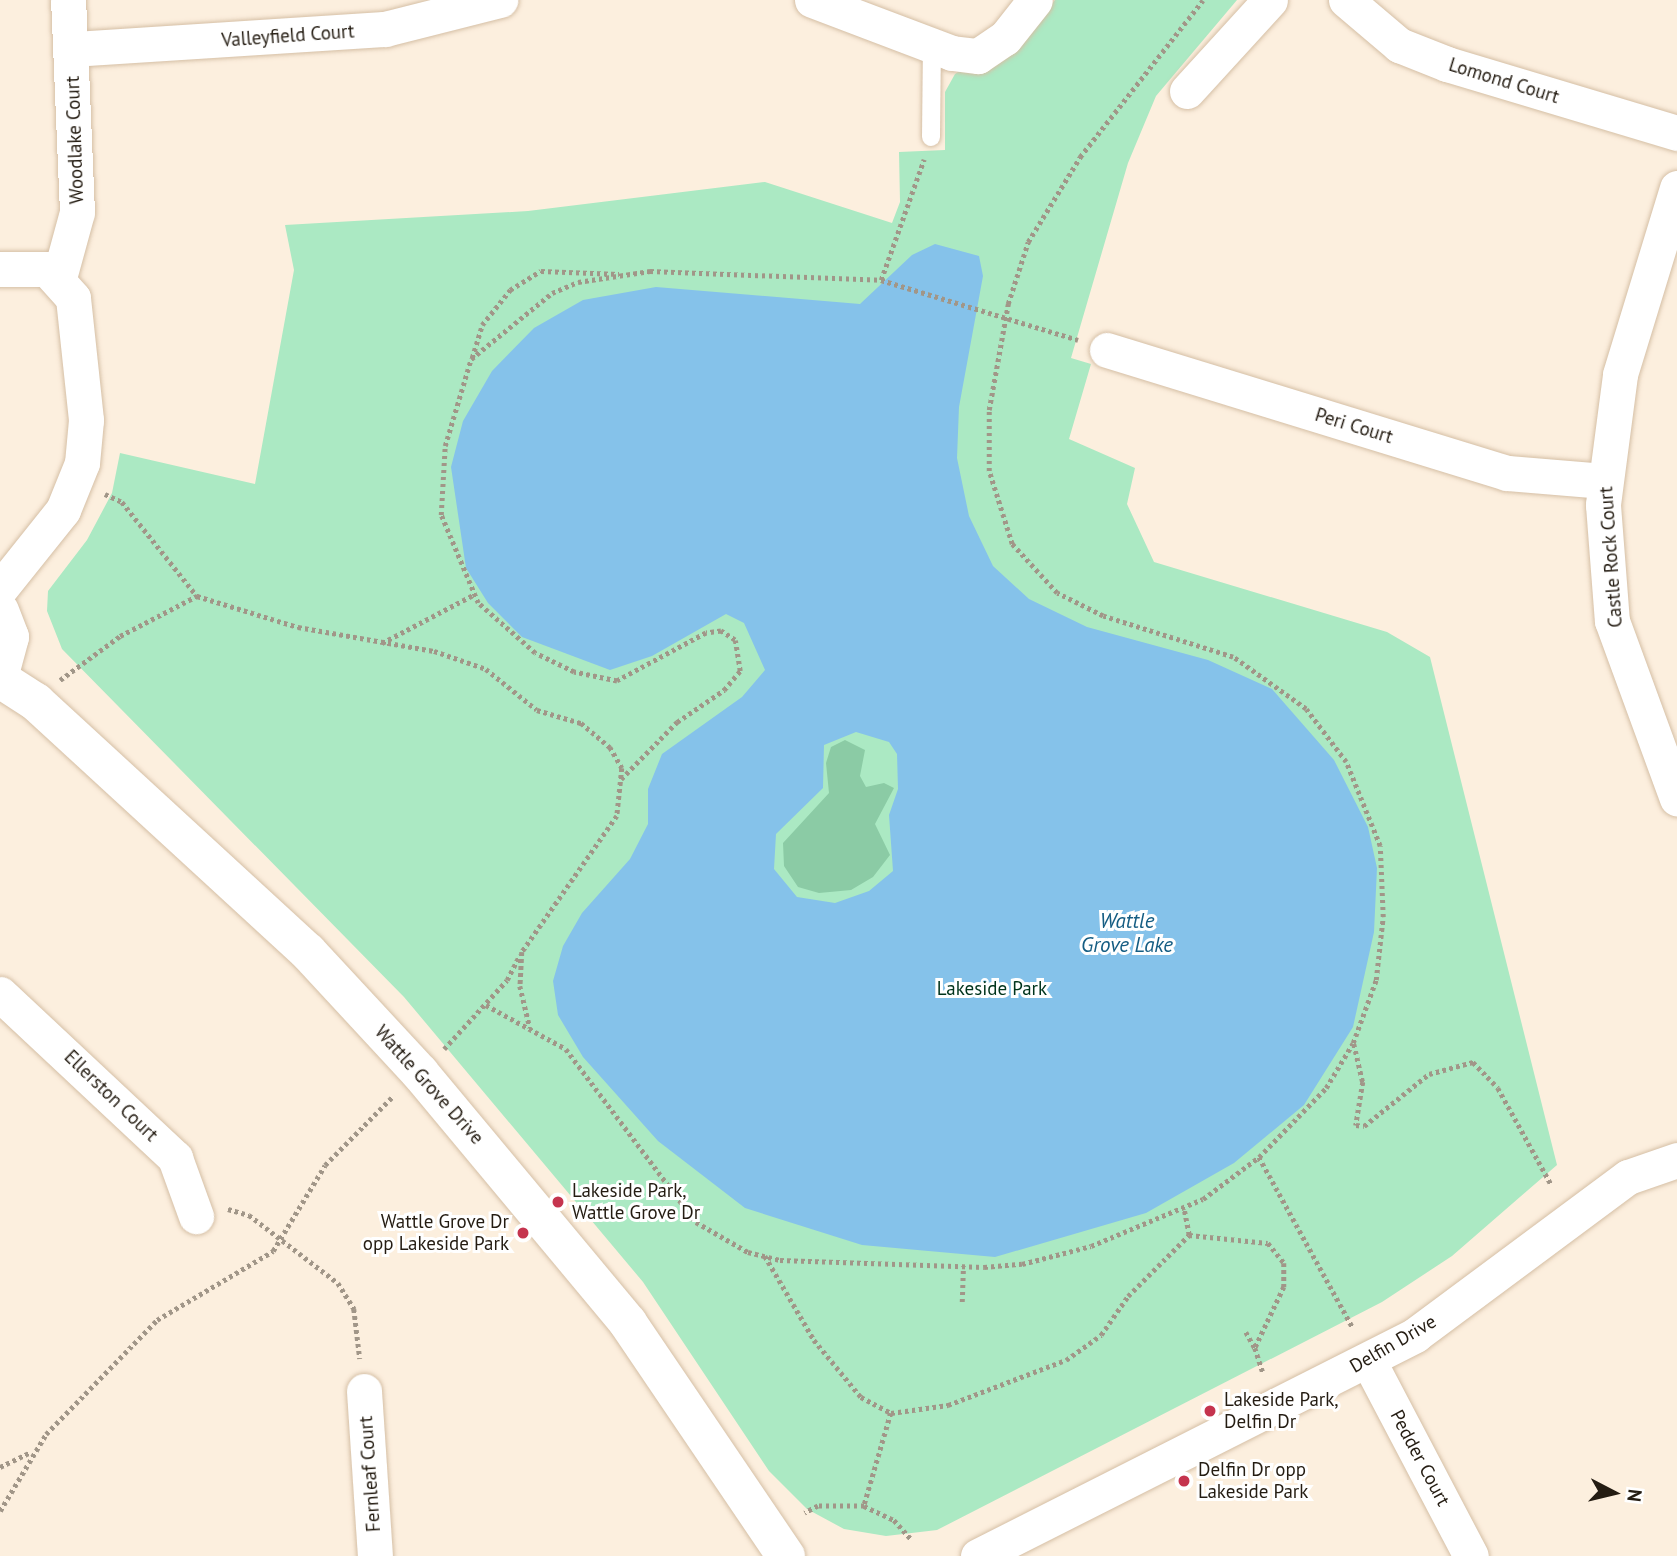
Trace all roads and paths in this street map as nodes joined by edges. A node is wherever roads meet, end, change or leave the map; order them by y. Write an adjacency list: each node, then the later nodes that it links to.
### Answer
1 (68, 0): 9 (street, Woodlake Court)
2 (500, 0): 9 (street, Valleyfield Court)
3 (812, 0): 8 (street)
4 (1035, 0): 8 (street)
5 (1203, 0): 18 (path)
6 (1270, 0): 10 (street)
7 (1346, 0): 11 (street, Lomond Court)
8 (932, 45): 12 (lane)
9 (73, 49): 16 (street, Woodlake Court)
10 (1187, 91)
11 (1677, 133)
12 (931, 137): 17 (path)
13 (1677, 188): 22 (street, Castle Rock Court)
14 (0, 269): 16 (street)
15 (627, 275): 17 (path); 20 (path); 20 (path)
16 (59, 278): 21 (street)
17 (881, 280): 18 (path)
18 (1007, 316): 19 (path); 36 (path)
19 (1107, 350): 22 (street, Peri Court)
20 (471, 359): 24 (path)
21 (75, 480): 23 (street); 25 (path)
22 (1605, 481): 31 (street, Castle Rock Court)
23 (0, 589)
24 (473, 595): 27 (path); 30 (path)
25 (197, 596): 27 (path); 29 (path)
26 (0, 611): 28 (street)
27 (382, 643): 30 (path)
28 (0, 676): 29 (street, Wattle Grove Drive)
29 (36, 702): 63 (street, Wattle Grove Drive)
30 (621, 779): 32 (path)
31 (1677, 799)
32 (522, 952): 34 (path); 35 (path)
33 (0, 995): 43 (street, Ellerston Court)
34 (486, 1005): 35 (path); 37 (path)
35 (530, 1029): 46 (path)
36 (1353, 1043): 39 (path); 41 (path)
37 (442, 1051)
38 (395, 1095): 45 (path)
39 (1259, 1157): 42 (path); 49 (path)
40 (1677, 1160): 52 (street, Delfin Drive)
41 (1551, 1184)
42 (1184, 1209): 44 (path); 47 (path)
43 (196, 1216): 45 (path)
44 (1189, 1235): 51 (path); 55 (path)
45 (282, 1238): 54 (path); 56 (path)
46 (765, 1256): 47 (path); 55 (path)
47 (963, 1266): 48 (path)
48 (962, 1302)
49 (1353, 1328)
50 (1246, 1332): 51 (path)
51 (1255, 1348): 53 (path)
52 (1368, 1360): 64 (street, Delfin Drive); 65 (street, Pedder Court)
53 (1263, 1373)
54 (364, 1391): 62 (street, Fernleaf Court)
55 (891, 1413): 58 (path)
56 (30, 1453): 57 (path); 59 (path)
57 (0, 1467)
58 (864, 1506): 60 (path); 61 (path)
59 (0, 1511)
60 (805, 1513)
61 (911, 1539)
62 (376, 1556)
63 (786, 1556)
64 (978, 1556)
65 (1471, 1556)

